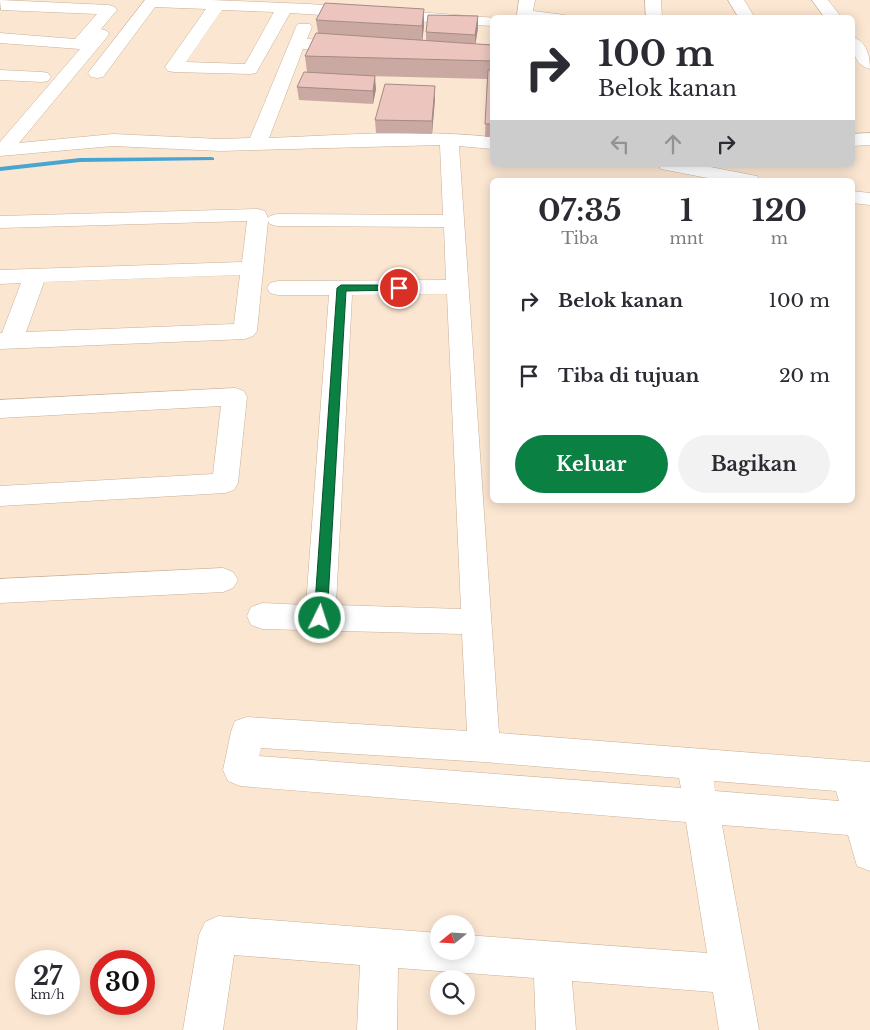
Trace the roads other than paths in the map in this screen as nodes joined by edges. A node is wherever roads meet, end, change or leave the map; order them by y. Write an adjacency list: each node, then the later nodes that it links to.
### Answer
1 (455, 0): 16 (street)
2 (528, 0): 12 (street)
3 (653, 0): 13 (street)
4 (736, 0): 14 (street)
5 (820, 0): 15 (street)
6 (217, 5): 10 (street); 10 (street); 23 (street)
7 (312, 5): 8 (street); 10 (street); 19 (street)
8 (381, 7): 16 (street)
9 (123, 8): 33 (street)
10 (284, 9)
11 (7, 11): 18 (street)
12 (525, 15)
13 (654, 15)
14 (745, 15)
15 (832, 15)
16 (450, 18): 17 (street)
17 (490, 21)
18 (0, 38)
19 (298, 44): 21 (street); 26 (street)
20 (855, 46): 22 (street)
21 (366, 47)
22 (870, 64)
23 (97, 74)
24 (0, 75): 25 (street)
25 (42, 77)
26 (282, 79): 27 (street); 32 (street)
27 (301, 79)
28 (449, 139): 31 (street); 32 (street); 39 (street)
29 (870, 139): 30 (street)
30 (855, 140)
31 (490, 143)
32 (257, 144): 33 (street)
33 (2, 150)
34 (679, 167): 35 (street)
35 (739, 178)
36 (855, 197): 37 (street)
37 (870, 199)
38 (277, 220): 39 (street)
39 (454, 221): 44 (street)
40 (0, 222): 41 (street)
41 (252, 268): 42 (street); 47 (street)
42 (35, 276): 43 (street); 47 (street)
43 (0, 277)
44 (458, 287): 46 (street); 54 (street)
45 (278, 288): 46 (street)
46 (341, 288): 53 (street)
47 (5, 341)
48 (0, 409): 49 (street)
49 (0, 496)
50 (223, 580): 51 (street)
51 (0, 591)
52 (262, 616): 53 (street)
53 (320, 618): 54 (street)
54 (477, 622): 55 (street)
55 (484, 747): 56 (street); 58 (street)
56 (694, 765): 57 (street); 58 (street)
57 (860, 777): 59 (street)
58 (701, 807): 59 (street); 63 (street)
59 (865, 819): 60 (street)
60 (870, 853)
61 (380, 948): 62 (street); 64 (street); 65 (street)
62 (552, 960): 63 (street); 66 (street)
63 (729, 974): 67 (street)
64 (203, 1030)
65 (377, 1030)
66 (556, 1030)
67 (739, 1030)

